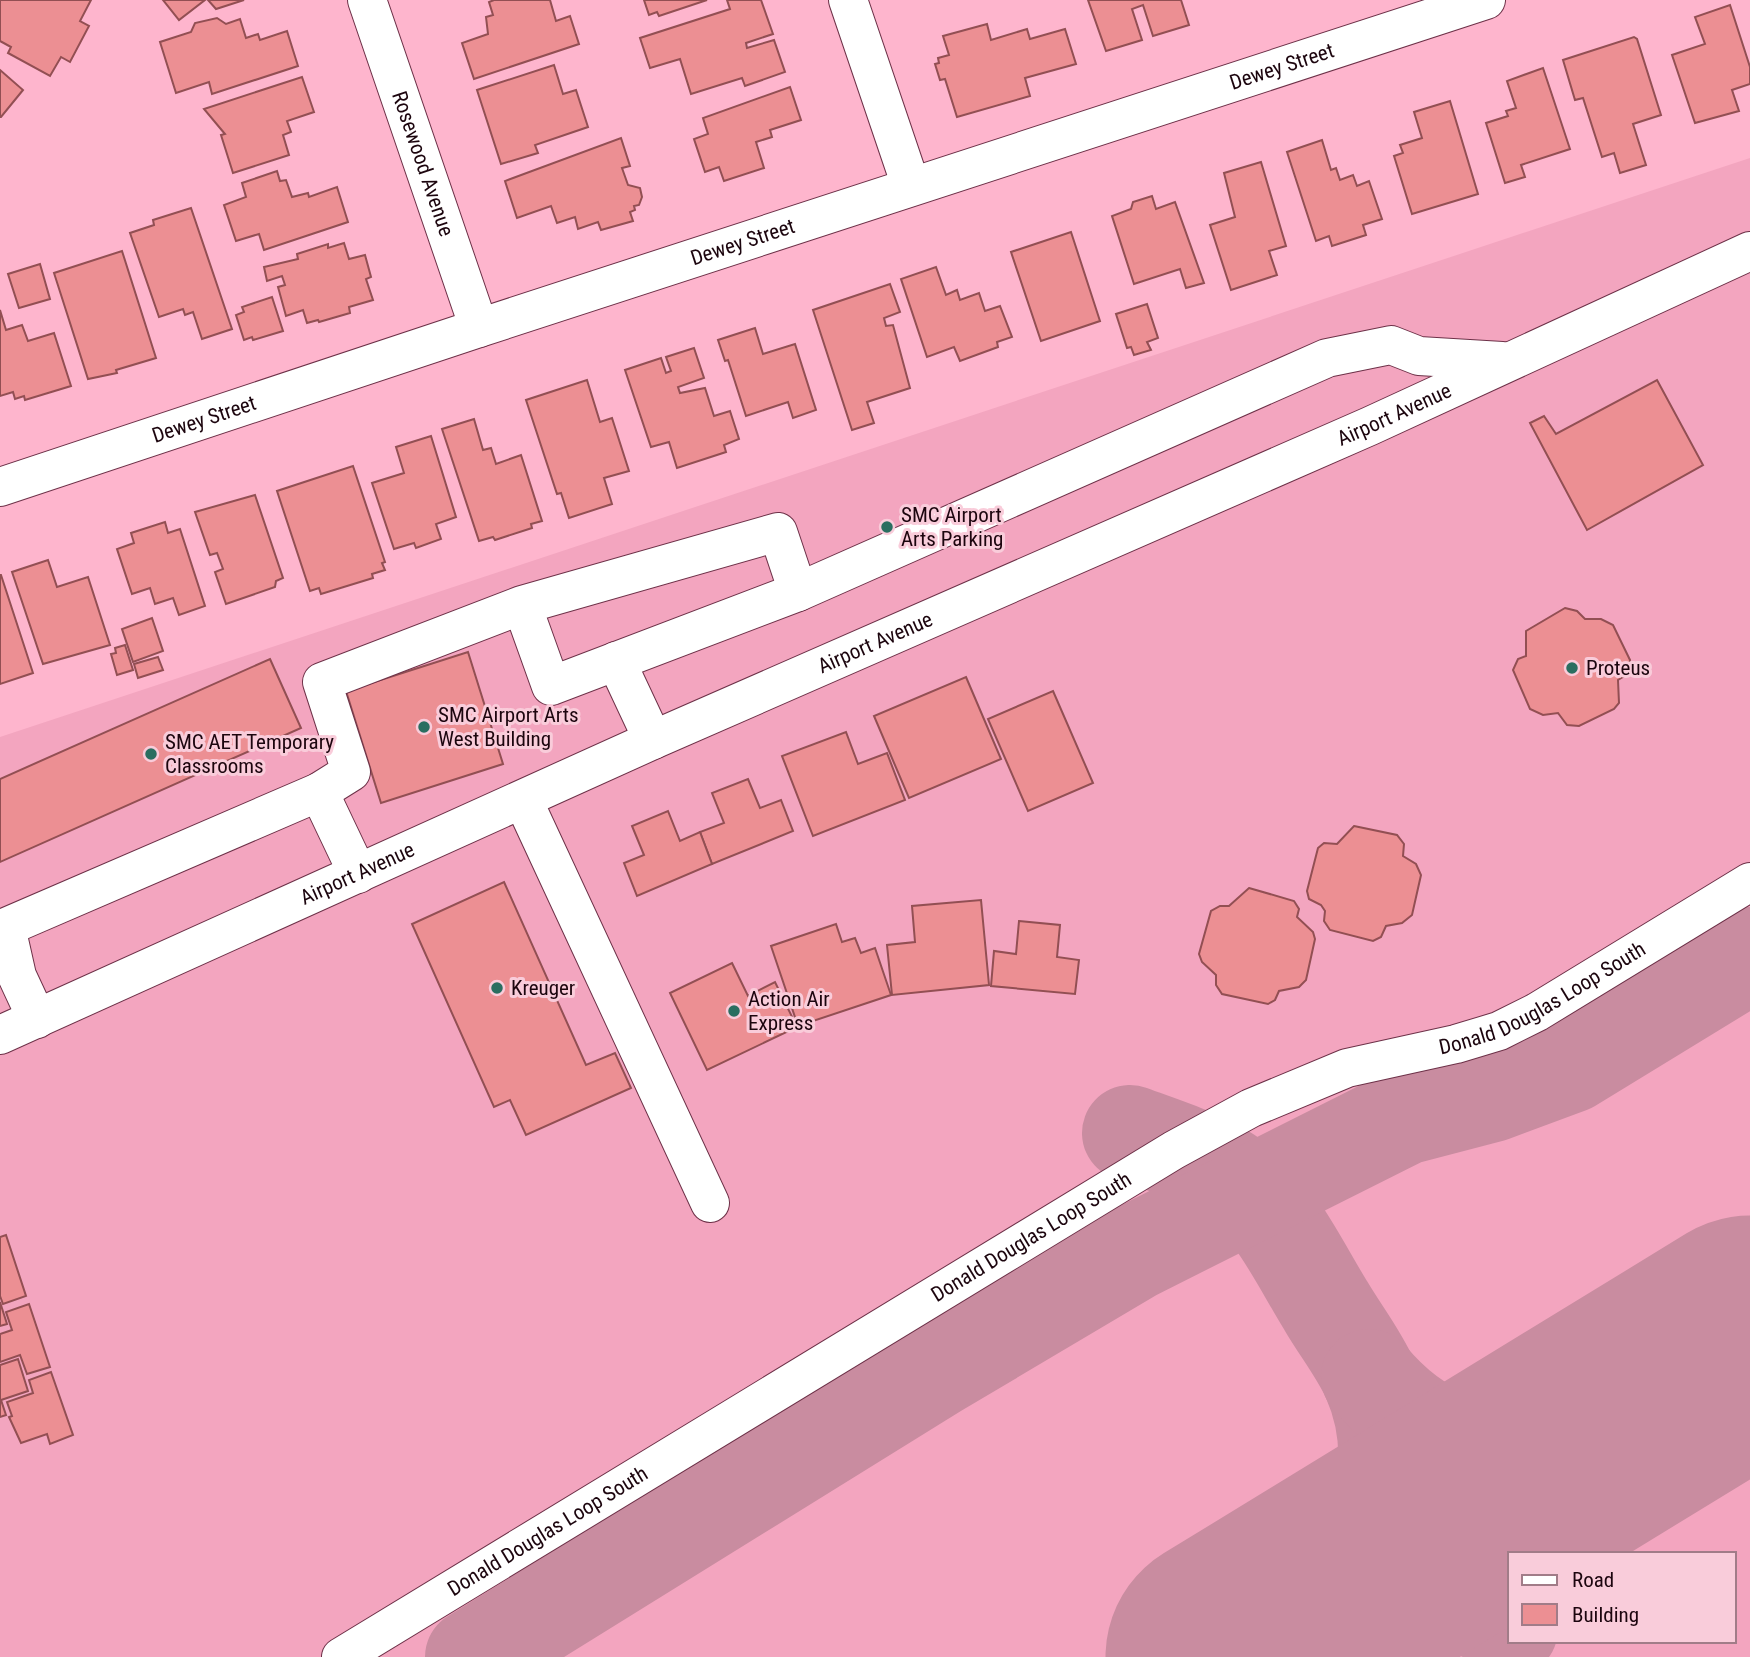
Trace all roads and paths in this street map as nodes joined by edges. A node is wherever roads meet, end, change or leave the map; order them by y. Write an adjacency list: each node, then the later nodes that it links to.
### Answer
1 (367, 0): 6 (street, Rosewood Avenue)
2 (848, 0): 4 (street)
3 (1486, 0): 4 (street, Dewey Street)
4 (911, 186): 6 (street, Dewey Street)
5 (1750, 251): 7 (street, Airport Avenue)
6 (479, 328): 8 (street, Dewey Street)
7 (1505, 361): 9 (street); 12 (street, Airport Avenue)
8 (0, 487)
9 (798, 592): 10 (street); 11 (street)
10 (523, 605): 11 (street); 13 (street)
11 (616, 661): 12 (street)
12 (653, 740): 14 (street, Airport Avenue)
13 (319, 792): 15 (street); 17 (street)
14 (523, 800): 15 (street, Airport Avenue); 19 (street)
15 (358, 874): 17 (street, Airport Avenue)
16 (1750, 882): 20 (street, Donald Douglas Loop South)
17 (37, 1019): 18 (street, Airport Avenue)
18 (0, 1035)
19 (710, 1203)
20 (341, 1657)

